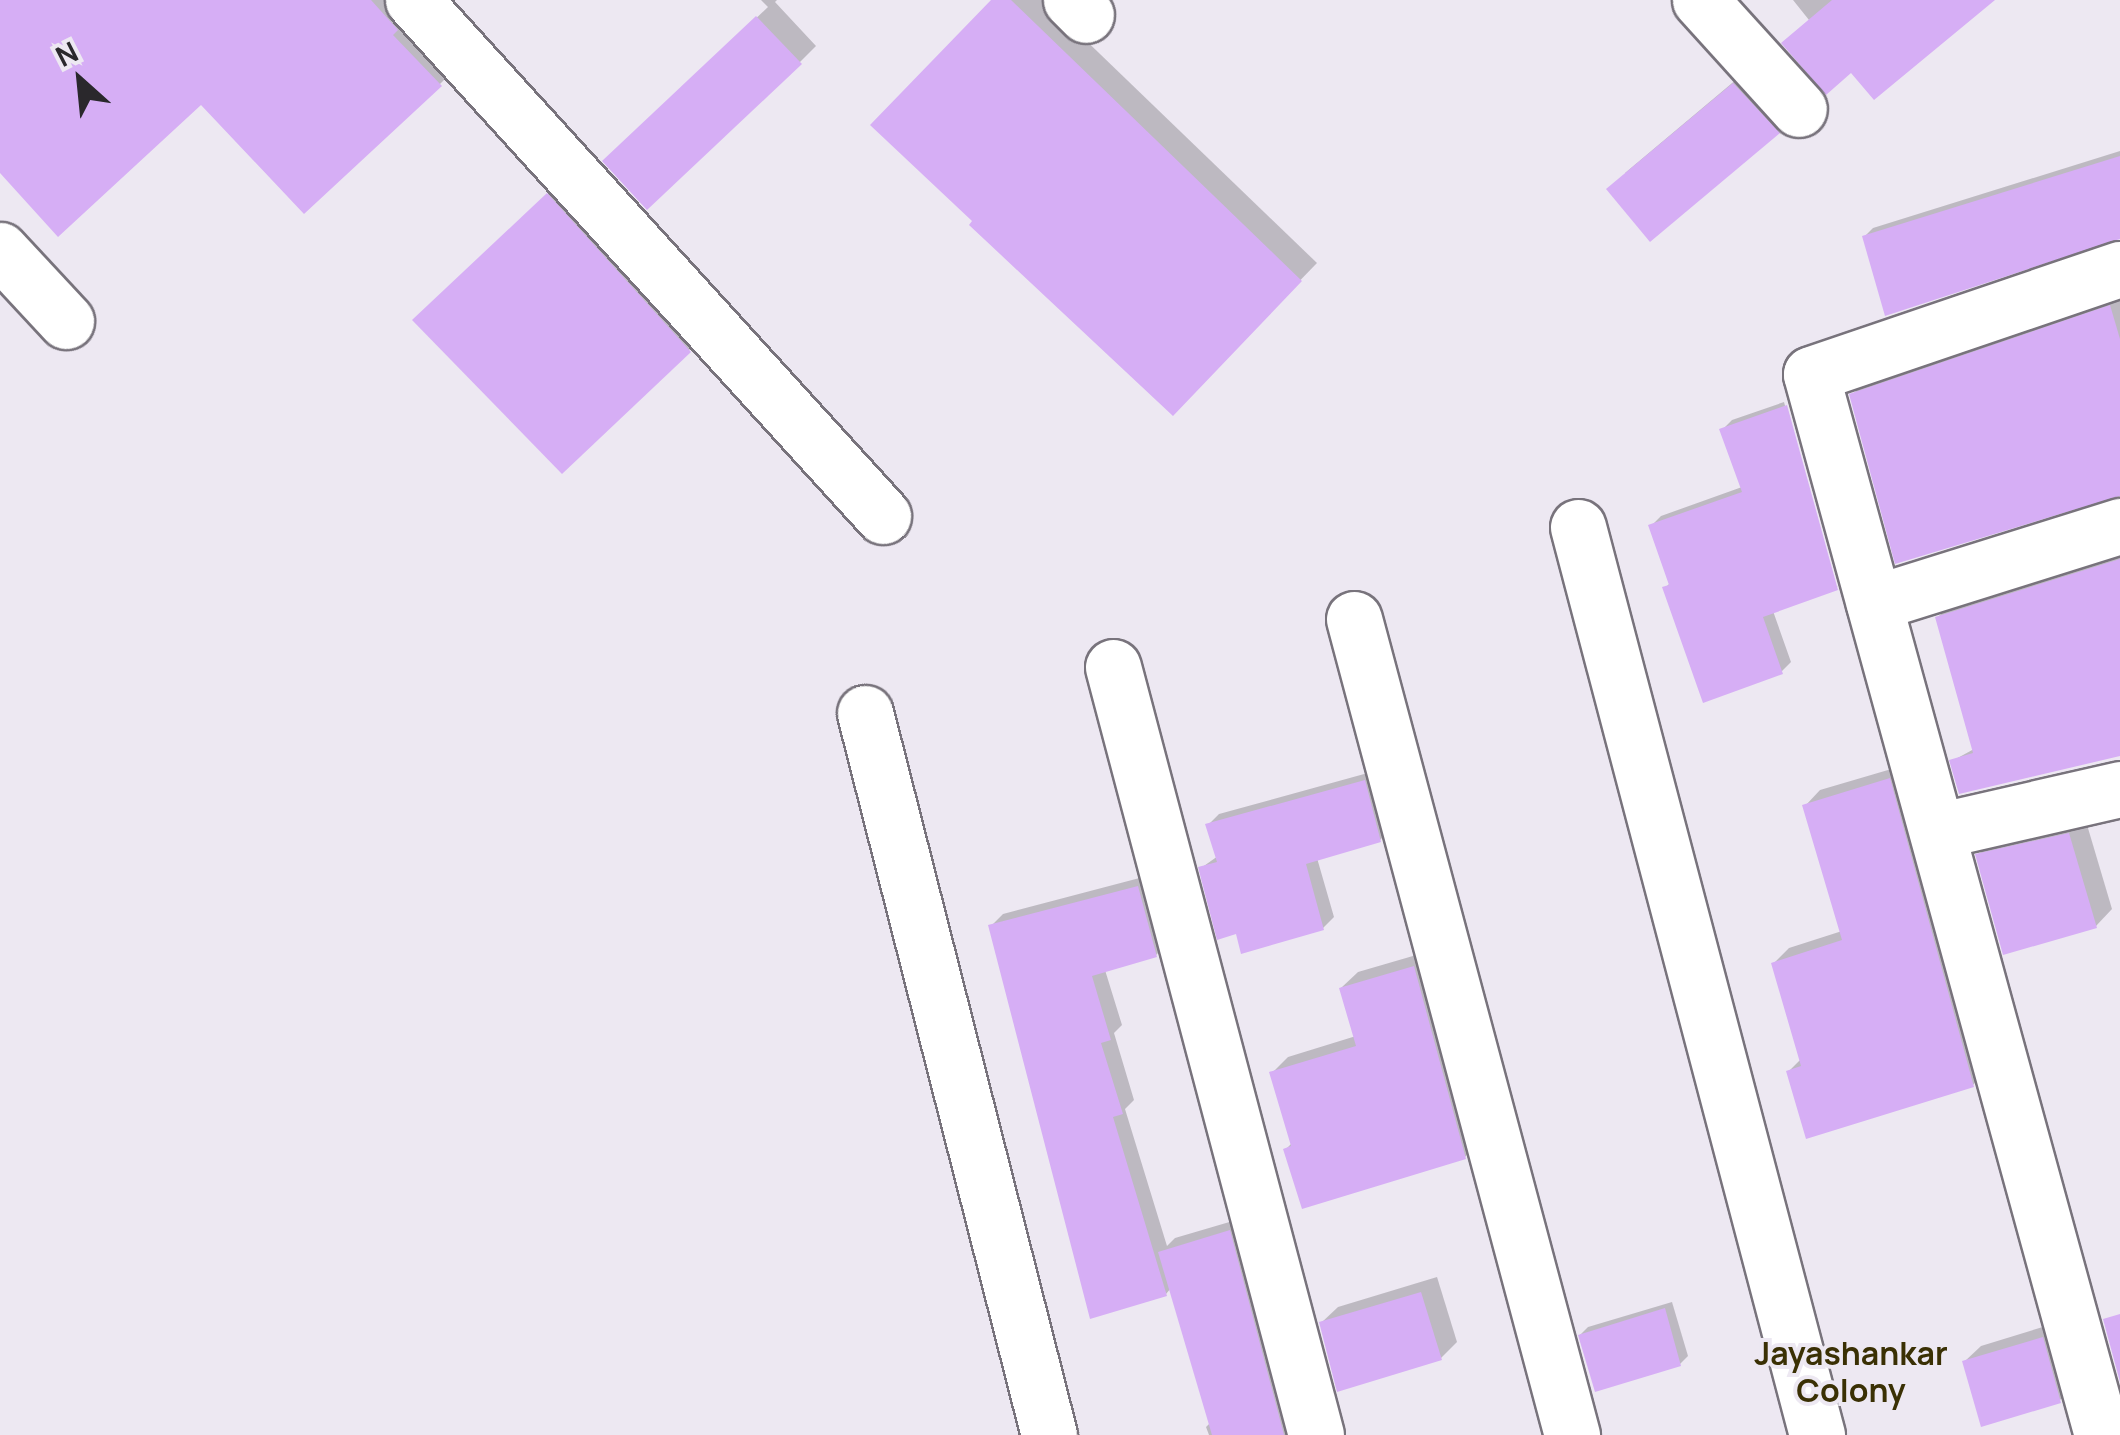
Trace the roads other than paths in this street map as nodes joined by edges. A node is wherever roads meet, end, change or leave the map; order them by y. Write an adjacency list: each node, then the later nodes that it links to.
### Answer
1 (413, 0): 7 (street)
2 (1700, 0): 3 (street)
3 (1798, 109)
4 (0, 250): 6 (street)
5 (2120, 270): 10 (street)
6 (66, 321)
7 (883, 516)
8 (2120, 526): 10 (street)
9 (1578, 527): 19 (street)
10 (1874, 603): 15 (street)
11 (1354, 620): 18 (street)
12 (1112, 667): 17 (street)
13 (865, 714): 16 (street)
14 (2120, 789): 15 (street)
15 (1936, 831): 20 (street)
16 (1049, 1435)
17 (1316, 1435)
18 (1572, 1435)
19 (1817, 1435)
20 (2102, 1435)

